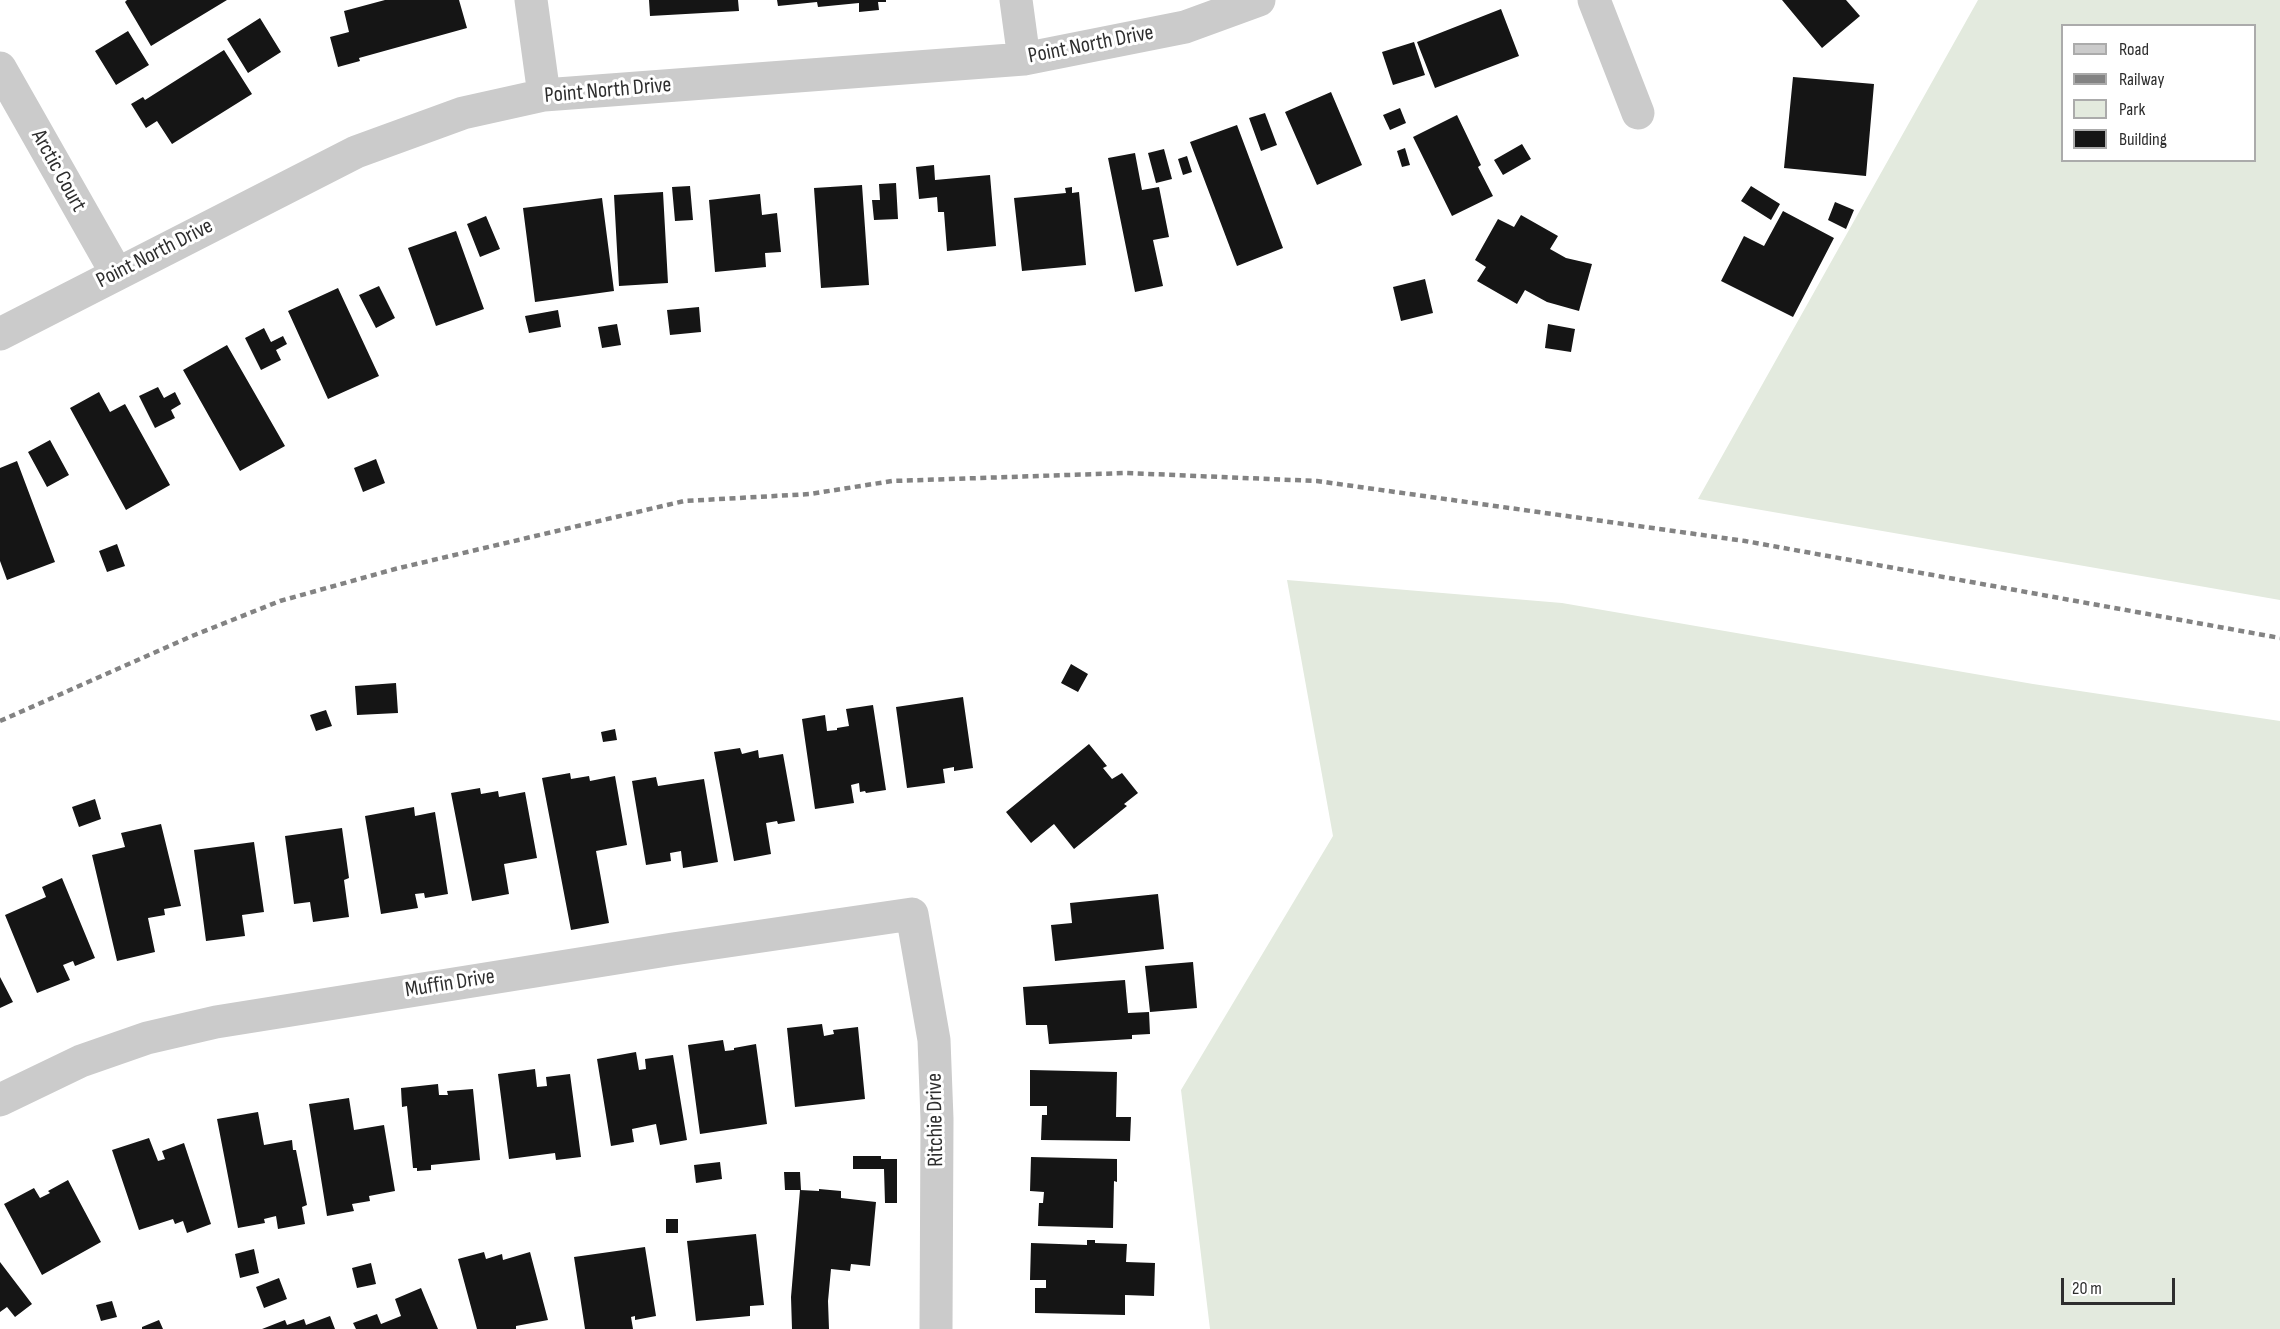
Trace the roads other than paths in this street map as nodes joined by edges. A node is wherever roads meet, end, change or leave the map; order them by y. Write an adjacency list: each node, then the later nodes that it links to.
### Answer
1 (531, 0): 7 (street)
2 (1016, 0): 5 (street)
3 (1259, 0): 5 (street, Point North Drive)
4 (1594, 0): 8 (street)
5 (1024, 59): 7 (street, Point North Drive)
6 (0, 68): 9 (street, Arctic Court)
7 (544, 95): 9 (street, Point North Drive)
8 (1638, 113)
9 (117, 274): 10 (street, Point North Drive)
10 (0, 334)
11 (912, 914): 12 (street, Muffin Drive); 13 (street, Ritchie Drive)
12 (0, 1100)
13 (936, 1329)

